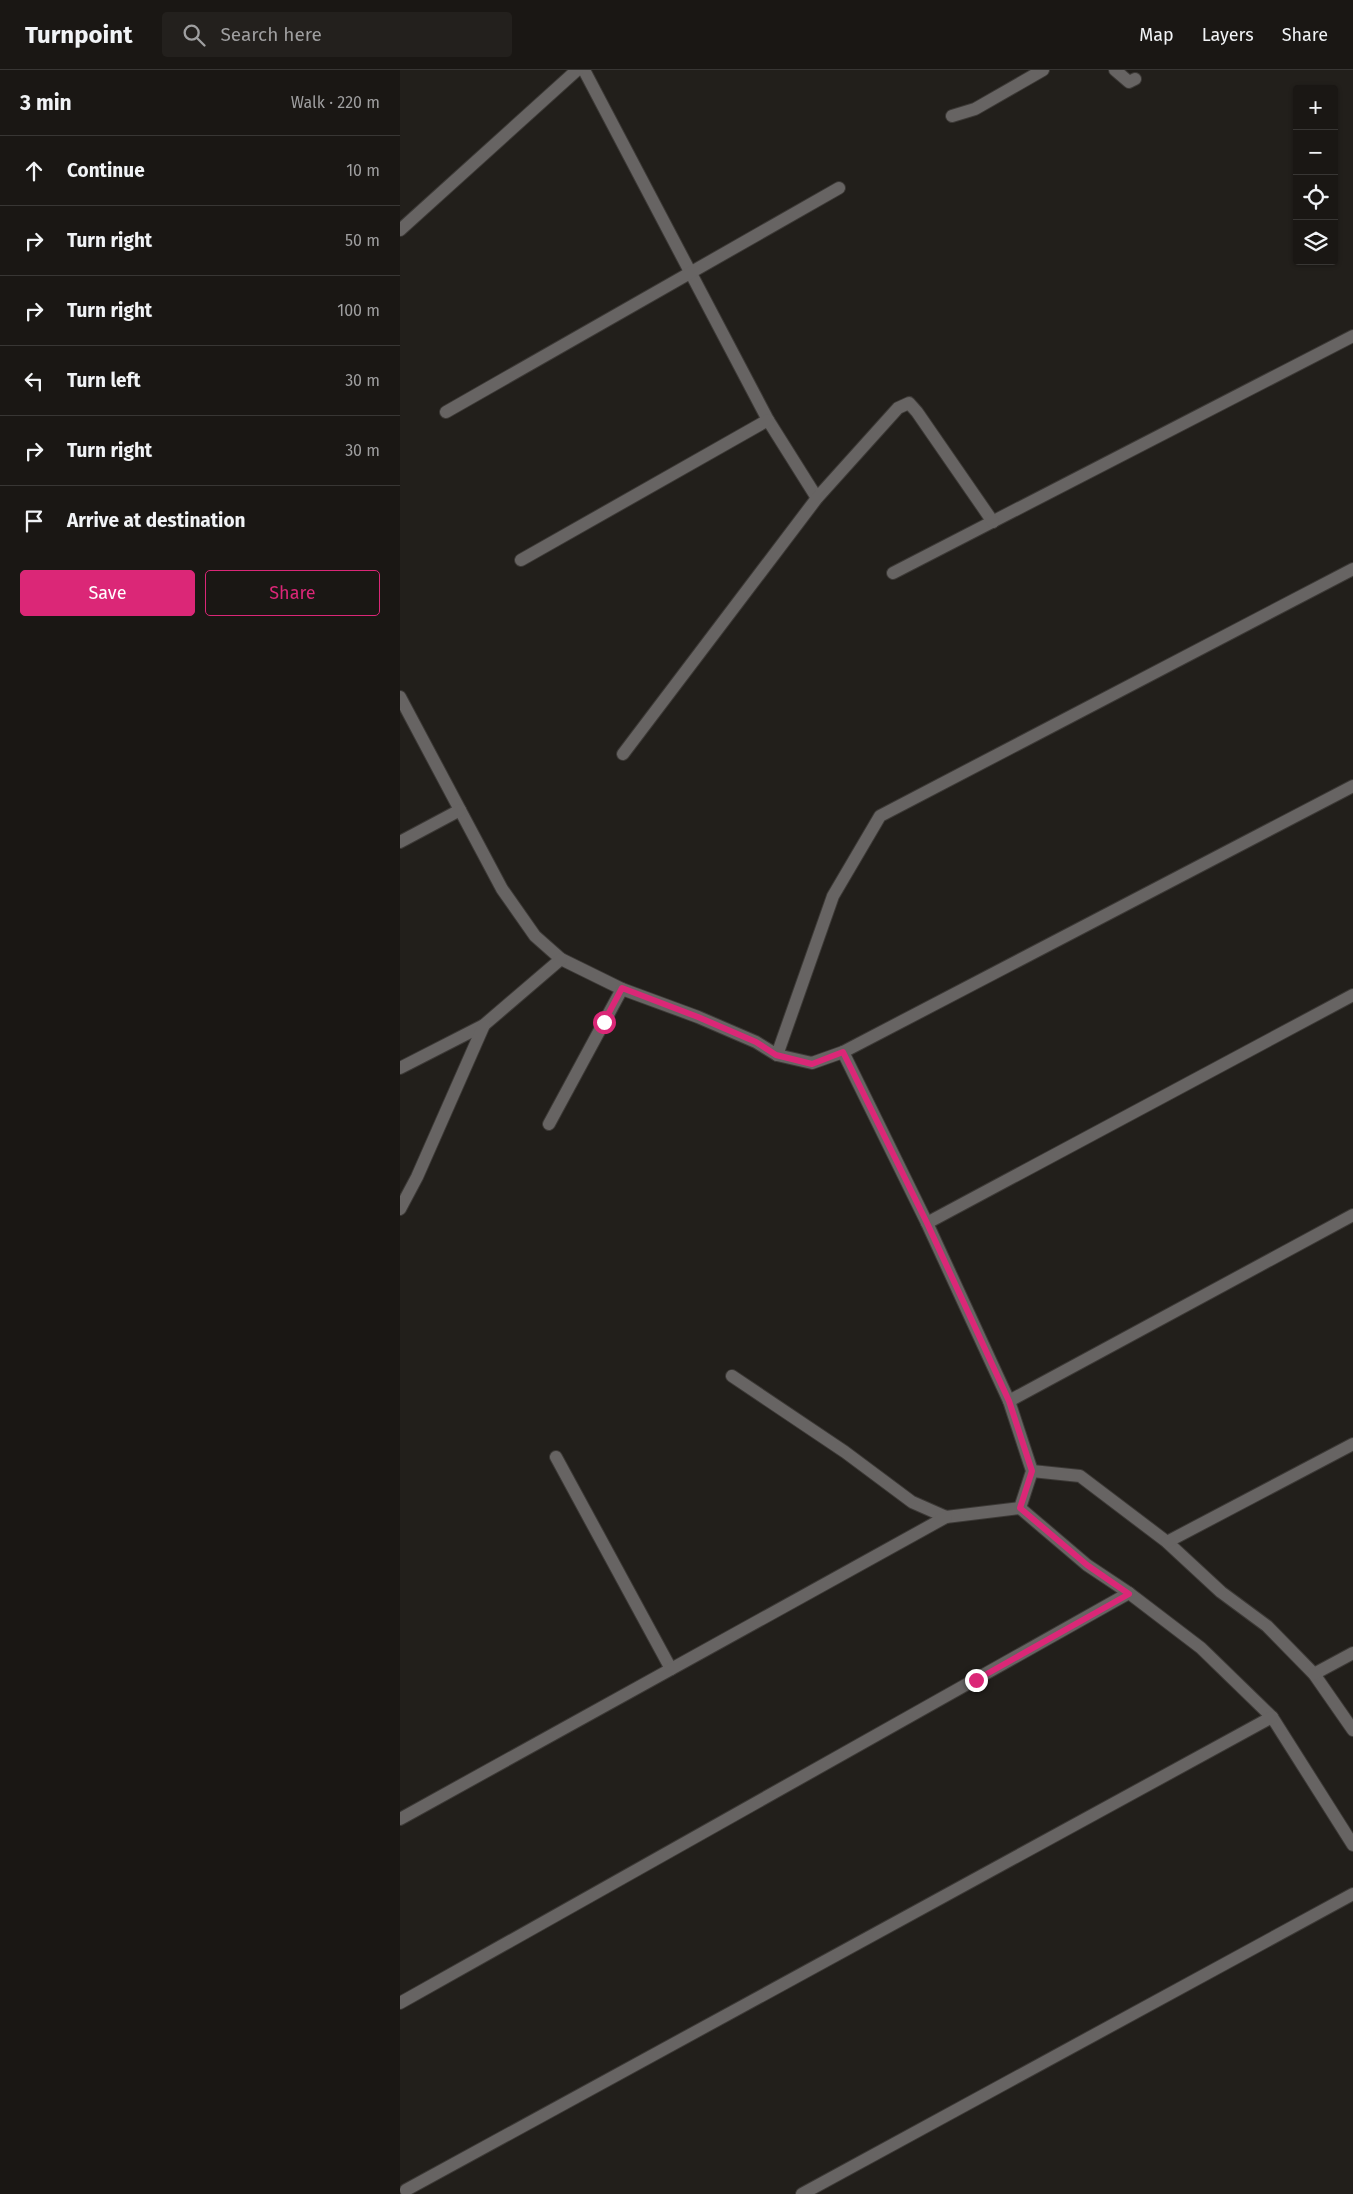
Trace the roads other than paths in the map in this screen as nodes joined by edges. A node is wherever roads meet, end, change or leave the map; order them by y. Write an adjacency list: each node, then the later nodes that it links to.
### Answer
1 (577, 70): 8 (street)
2 (584, 70): 9 (street)
3 (1043, 70): 6 (street)
4 (1115, 70): 5 (street)
5 (1135, 79)
6 (952, 116)
7 (839, 188): 9 (street)
8 (400, 230)
9 (689, 273): 11 (street); 12 (street)
10 (1353, 336): 14 (street)
11 (446, 412)
12 (768, 420): 13 (street); 15 (street)
13 (817, 498): 14 (street); 19 (street)
14 (993, 522): 17 (street)
15 (521, 560)
16 (1353, 569): 28 (street)
17 (893, 574)
18 (400, 697): 21 (street)
19 (623, 754)
20 (1353, 786): 27 (street)
21 (460, 810): 22 (street); 23 (street)
22 (400, 842)
23 (561, 959): 24 (street); 26 (street)
24 (622, 988): 28 (street); 30 (street)
25 (1353, 995): 33 (street)
26 (484, 1025): 29 (street); 31 (street)
27 (843, 1052): 28 (street); 33 (street)
28 (776, 1055)
29 (400, 1068)
30 (549, 1124)
31 (400, 1209)
32 (1353, 1214): 35 (street)
33 (927, 1223): 35 (street)
34 (732, 1376): 40 (street)
35 (1009, 1401): 38 (street)
36 (1353, 1444): 41 (street)
37 (556, 1457): 44 (street)
38 (1032, 1471): 39 (street); 41 (street)
39 (1020, 1508): 40 (street); 42 (street)
40 (946, 1517): 44 (street)
41 (1167, 1542): 45 (street)
42 (1129, 1594): 46 (street); 51 (street)
43 (1353, 1654): 45 (street)
44 (671, 1669): 48 (street)
45 (1314, 1674): 47 (street)
46 (1272, 1717): 49 (street); 52 (street)
47 (1353, 1730)
48 (400, 1819)
49 (1353, 1845)
50 (1353, 1894): 53 (street)
51 (400, 2003)
52 (405, 2188)
53 (802, 2194)

